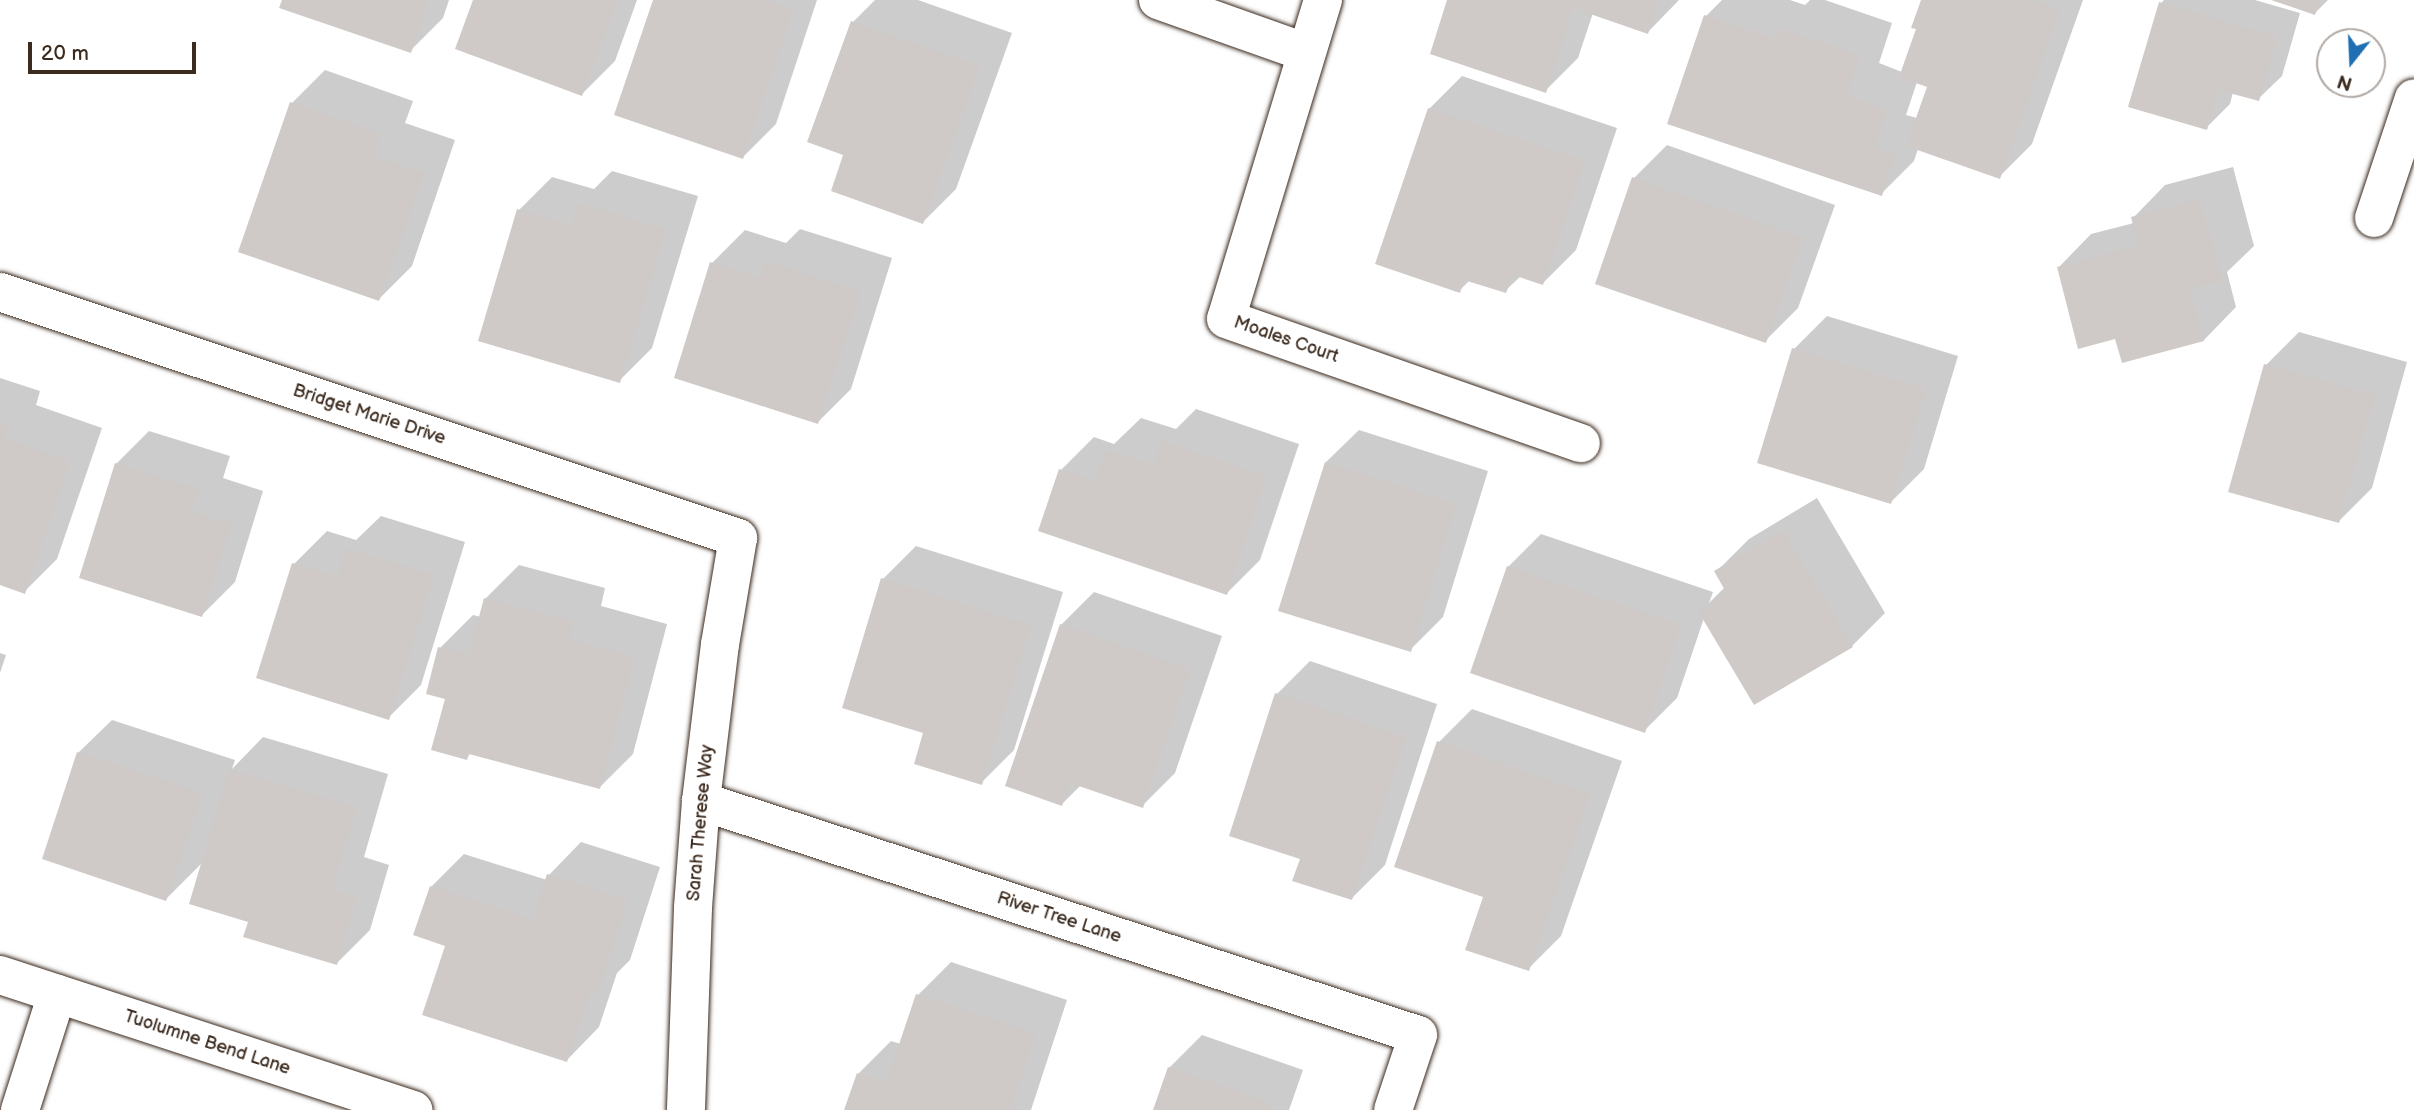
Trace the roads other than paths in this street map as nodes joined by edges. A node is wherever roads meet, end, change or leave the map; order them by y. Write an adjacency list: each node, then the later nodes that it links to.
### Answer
1 (1158, 0): 3 (street)
2 (1323, 0): 3 (street, Moales Court)
3 (1305, 52): 7 (street, Moales Court)
4 (2414, 97): 5 (street)
5 (2374, 218)
6 (0, 292): 8 (street, Bridget Marie Drive)
7 (1581, 443)
8 (738, 538): 9 (street, Sarah Therese Way)
9 (701, 801): 14 (street, Sarah Therese Way); 15 (street, River Tree Lane)
10 (0, 975): 11 (street, Tuolumne Bend Lane)
11 (57, 994): 12 (street); 13 (street, Tuolumne Bend Lane)
12 (20, 1110)
13 (413, 1110)
14 (687, 1110)
15 (1393, 1110)

